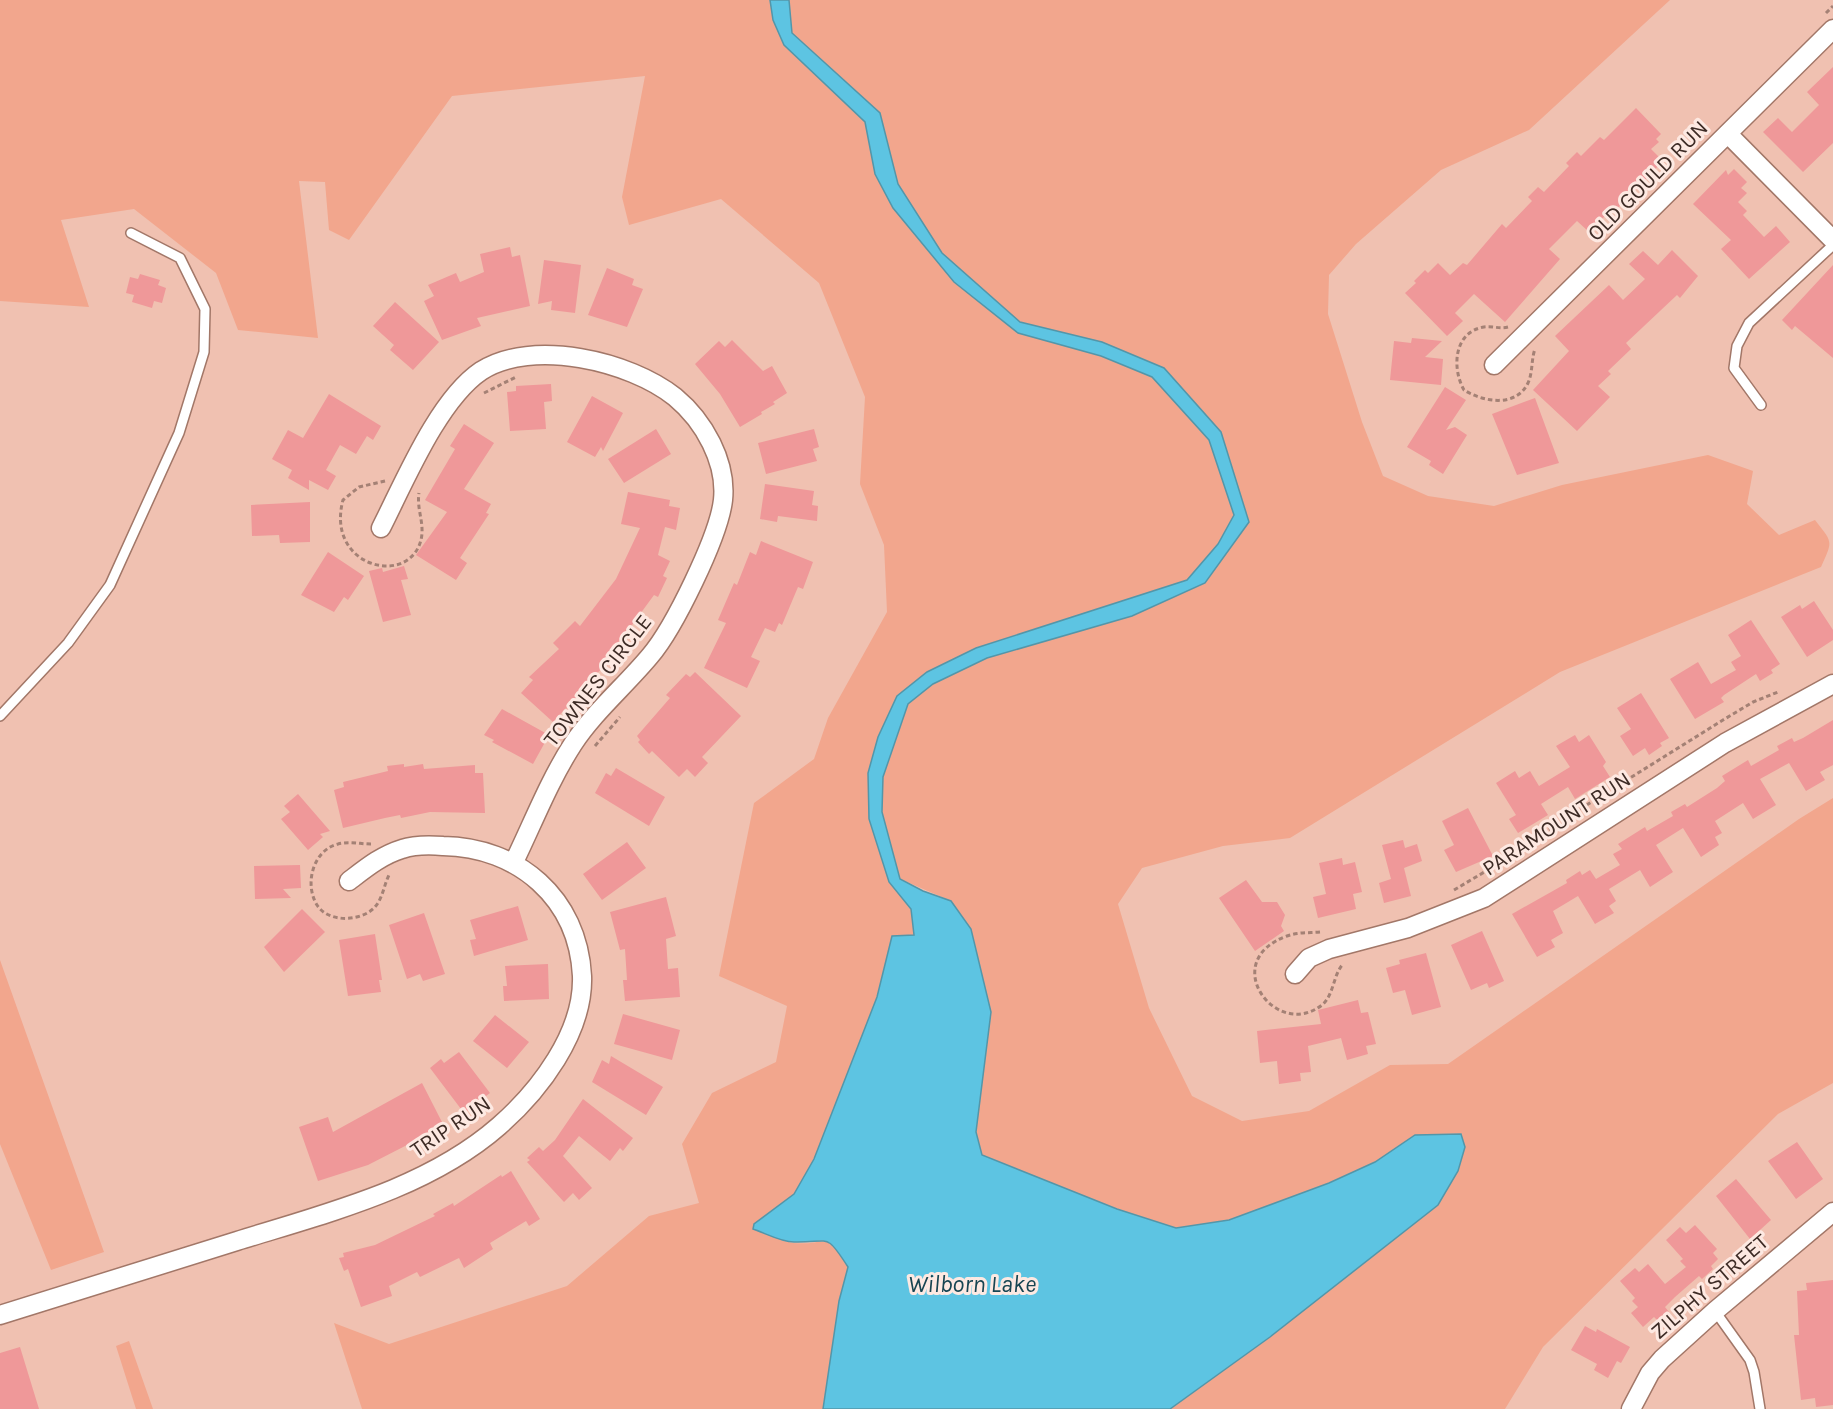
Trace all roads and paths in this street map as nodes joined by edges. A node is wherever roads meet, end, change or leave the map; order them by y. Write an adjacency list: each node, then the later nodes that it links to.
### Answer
1 (1833, 29): 2 (street, OLD GOULD RUN)
2 (1728, 134): 4 (street); 6 (street, OLD GOULD RUN)
3 (131, 233): 15 (lane)
4 (1833, 240)
5 (1833, 245): 9 (lane)
6 (1494, 365)
7 (519, 376): 8 (path)
8 (479, 397)
9 (1761, 405)
10 (388, 479): 11 (path)
11 (424, 484)
12 (381, 528): 17 (street, TOWNES CIRCLE)
13 (1833, 684): 19 (street, PARAMOUNT RUN)
14 (622, 714): 16 (path)
15 (0, 716)
16 (593, 748)
17 (514, 862): 18 (street, TRIP RUN); 22 (street, TRIP RUN)
18 (350, 881)
19 (1294, 974)
20 (1833, 1212): 21 (street, ZILPHY STREET)
21 (1715, 1311): 23 (street, ZILPHY STREET); 24 (lane)
22 (0, 1316)
23 (1631, 1409)
24 (1760, 1409)

